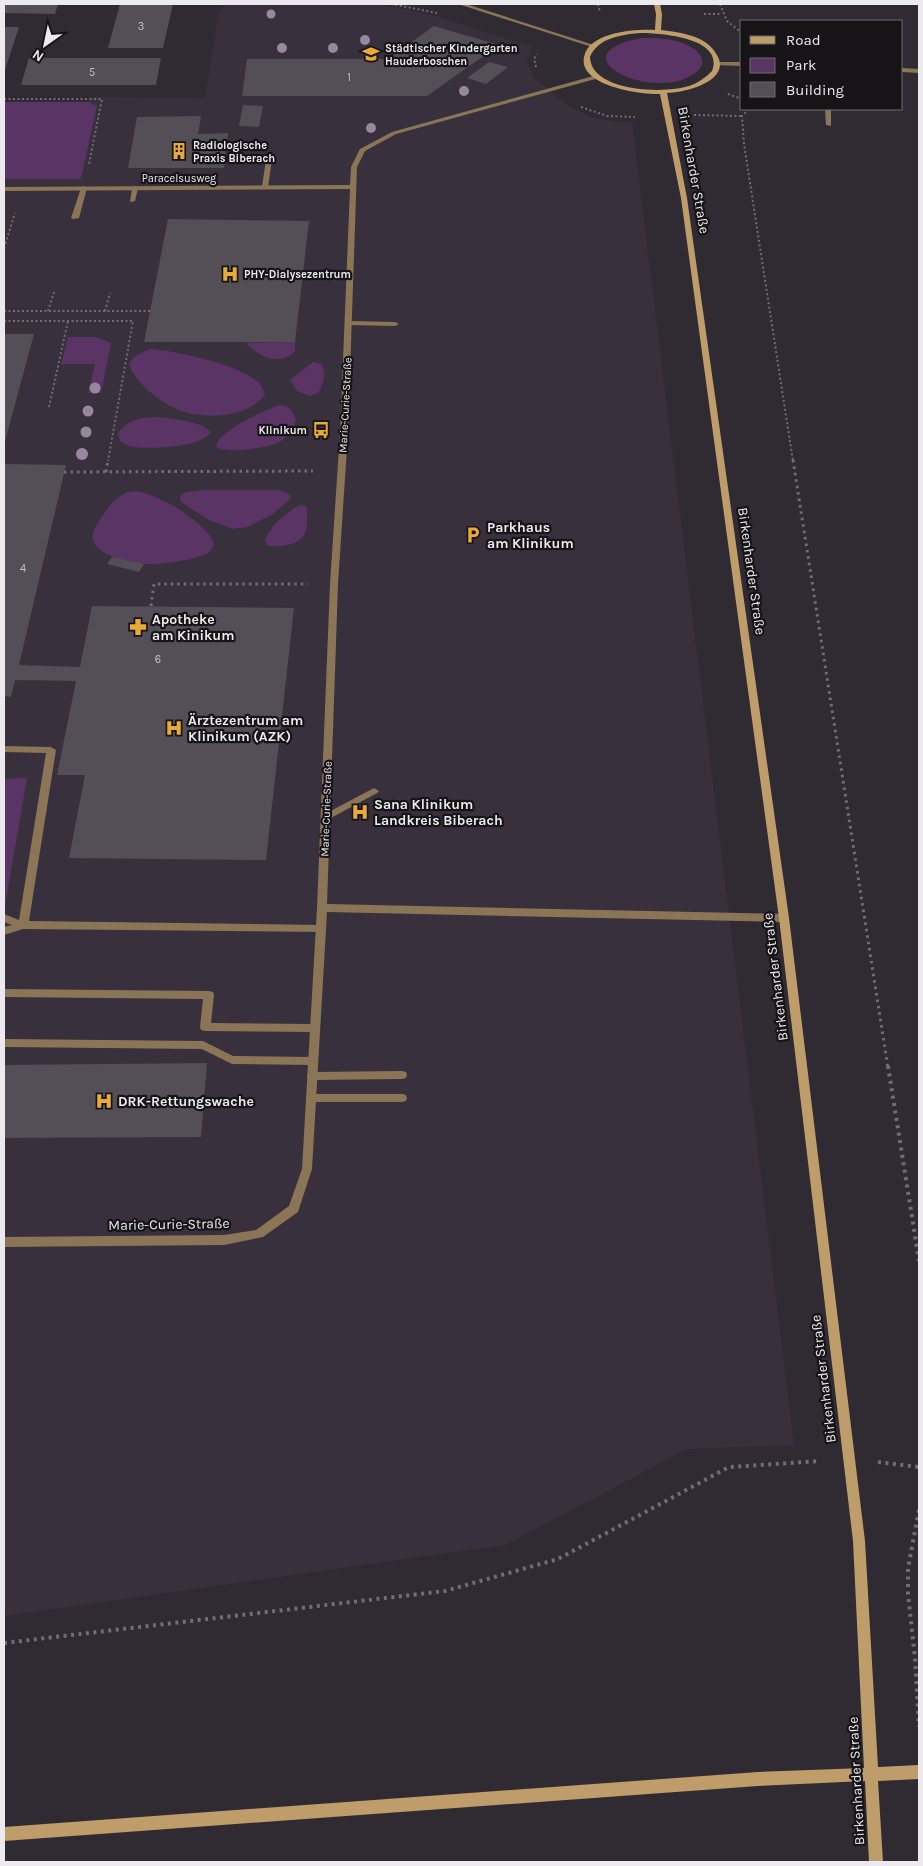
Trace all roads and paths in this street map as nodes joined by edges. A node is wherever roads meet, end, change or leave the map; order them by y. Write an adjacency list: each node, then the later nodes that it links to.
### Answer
1 (461, 4): 8 (street)
2 (598, 4): 5 (path)
3 (657, 4): 6 (main road)
4 (720, 4): 7 (path)
5 (600, 12)
6 (658, 31): 8 (main road); 9 (main road)
7 (740, 32)
8 (594, 46): 13 (main road)
9 (717, 64): 10 (street); 14 (main road, Birkenharder Straße)
10 (740, 64)
11 (903, 70): 12 (street)
12 (919, 71)
13 (597, 77): 14 (main road, Birkenharder Straße); 20 (street, Marie-Curie-Straße)
14 (663, 92): 50 (main road, Birkenharder Straße)
15 (4, 99): 23 (path)
16 (748, 110): 65 (path)
17 (828, 110): 18 (street)
18 (829, 125)
19 (269, 159): 25 (street)
20 (354, 187): 25 (street, Paracelsusweg); 37 (street, Marie-Curie-Straße)
21 (4, 188): 22 (street, Paracelsusweg)
22 (23, 188): 23 (street, Paracelsusweg); 28 (path)
23 (84, 188): 24 (street, Paracelsusweg); 27 (street)
24 (135, 188): 25 (street, Paracelsusweg); 26 (street)
25 (265, 188)
26 (132, 201)
27 (75, 218)
28 (4, 248)
29 (54, 292): 32 (path)
30 (110, 293): 33 (path)
31 (4, 311): 32 (path)
32 (48, 311): 33 (path)
33 (105, 311): 34 (path)
34 (150, 311)
35 (4, 321): 36 (path)
36 (68, 321): 39 (path); 42 (path)
37 (349, 323): 38 (street); 40 (street, Marie-Curie-Straße)
38 (396, 324)
39 (49, 407)
40 (341, 471): 42 (path); 43 (street, Marie-Curie-Straße)
41 (64, 472): 42 (path)
42 (106, 472)
43 (334, 584): 44 (path); 47 (street, Marie-Curie-Straße)
44 (151, 606)
45 (4, 749): 51 (street)
46 (374, 790): 47 (street)
47 (326, 817): 48 (street, Marie-Curie-Straße)
48 (322, 908): 50 (street); 52 (street, Marie-Curie-Straße)
49 (4, 918): 51 (street)
50 (784, 918): 66 (main road, Birkenharder Straße)
51 (23, 925): 52 (street); 53 (street)
52 (321, 929): 56 (street, Marie-Curie-Straße)
53 (4, 931)
54 (4, 993): 55 (street)
55 (205, 1026): 56 (street); 58 (street)
56 (315, 1028): 59 (street, Marie-Curie-Straße)
57 (4, 1043): 58 (street)
58 (203, 1045): 59 (street)
59 (313, 1061): 61 (street, Marie-Curie-Straße)
60 (402, 1075): 61 (street)
61 (312, 1076): 62 (street, Marie-Curie-Straße)
62 (311, 1098): 63 (street); 64 (street, Marie-Curie-Straße)
63 (402, 1098)
64 (4, 1242)
65 (919, 1261)
66 (849, 1459): 67 (path); 69 (path); 73 (main road, Birkenharder Straße)
67 (919, 1467)
68 (919, 1510): 70 (path)
69 (4, 1643)
70 (919, 1727)
71 (919, 1772): 72 (main road)
72 (4, 1834)
73 (876, 1862)

